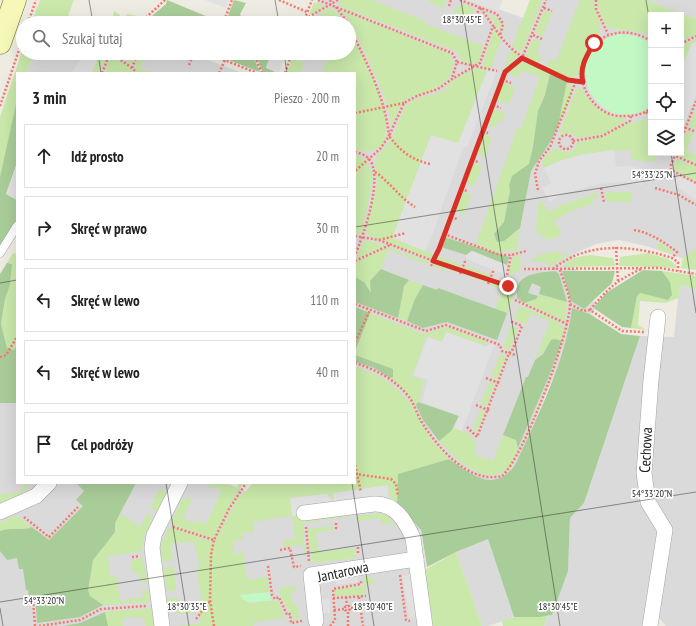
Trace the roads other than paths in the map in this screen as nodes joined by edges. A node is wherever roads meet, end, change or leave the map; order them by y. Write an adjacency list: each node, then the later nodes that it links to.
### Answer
1 (15, 0): 2 (main road)
2 (6, 38)
3 (16, 228): 4 (lane)
4 (0, 253)
5 (658, 317): 14 (street, Cechowa)
6 (48, 484): 8 (street)
7 (180, 484): 13 (street)
8 (0, 512)
9 (304, 513): 10 (street)
10 (410, 560): 11 (street, Jantarowa); 12 (street)
11 (317, 622)
12 (419, 624)
13 (162, 626)
14 (650, 626)

